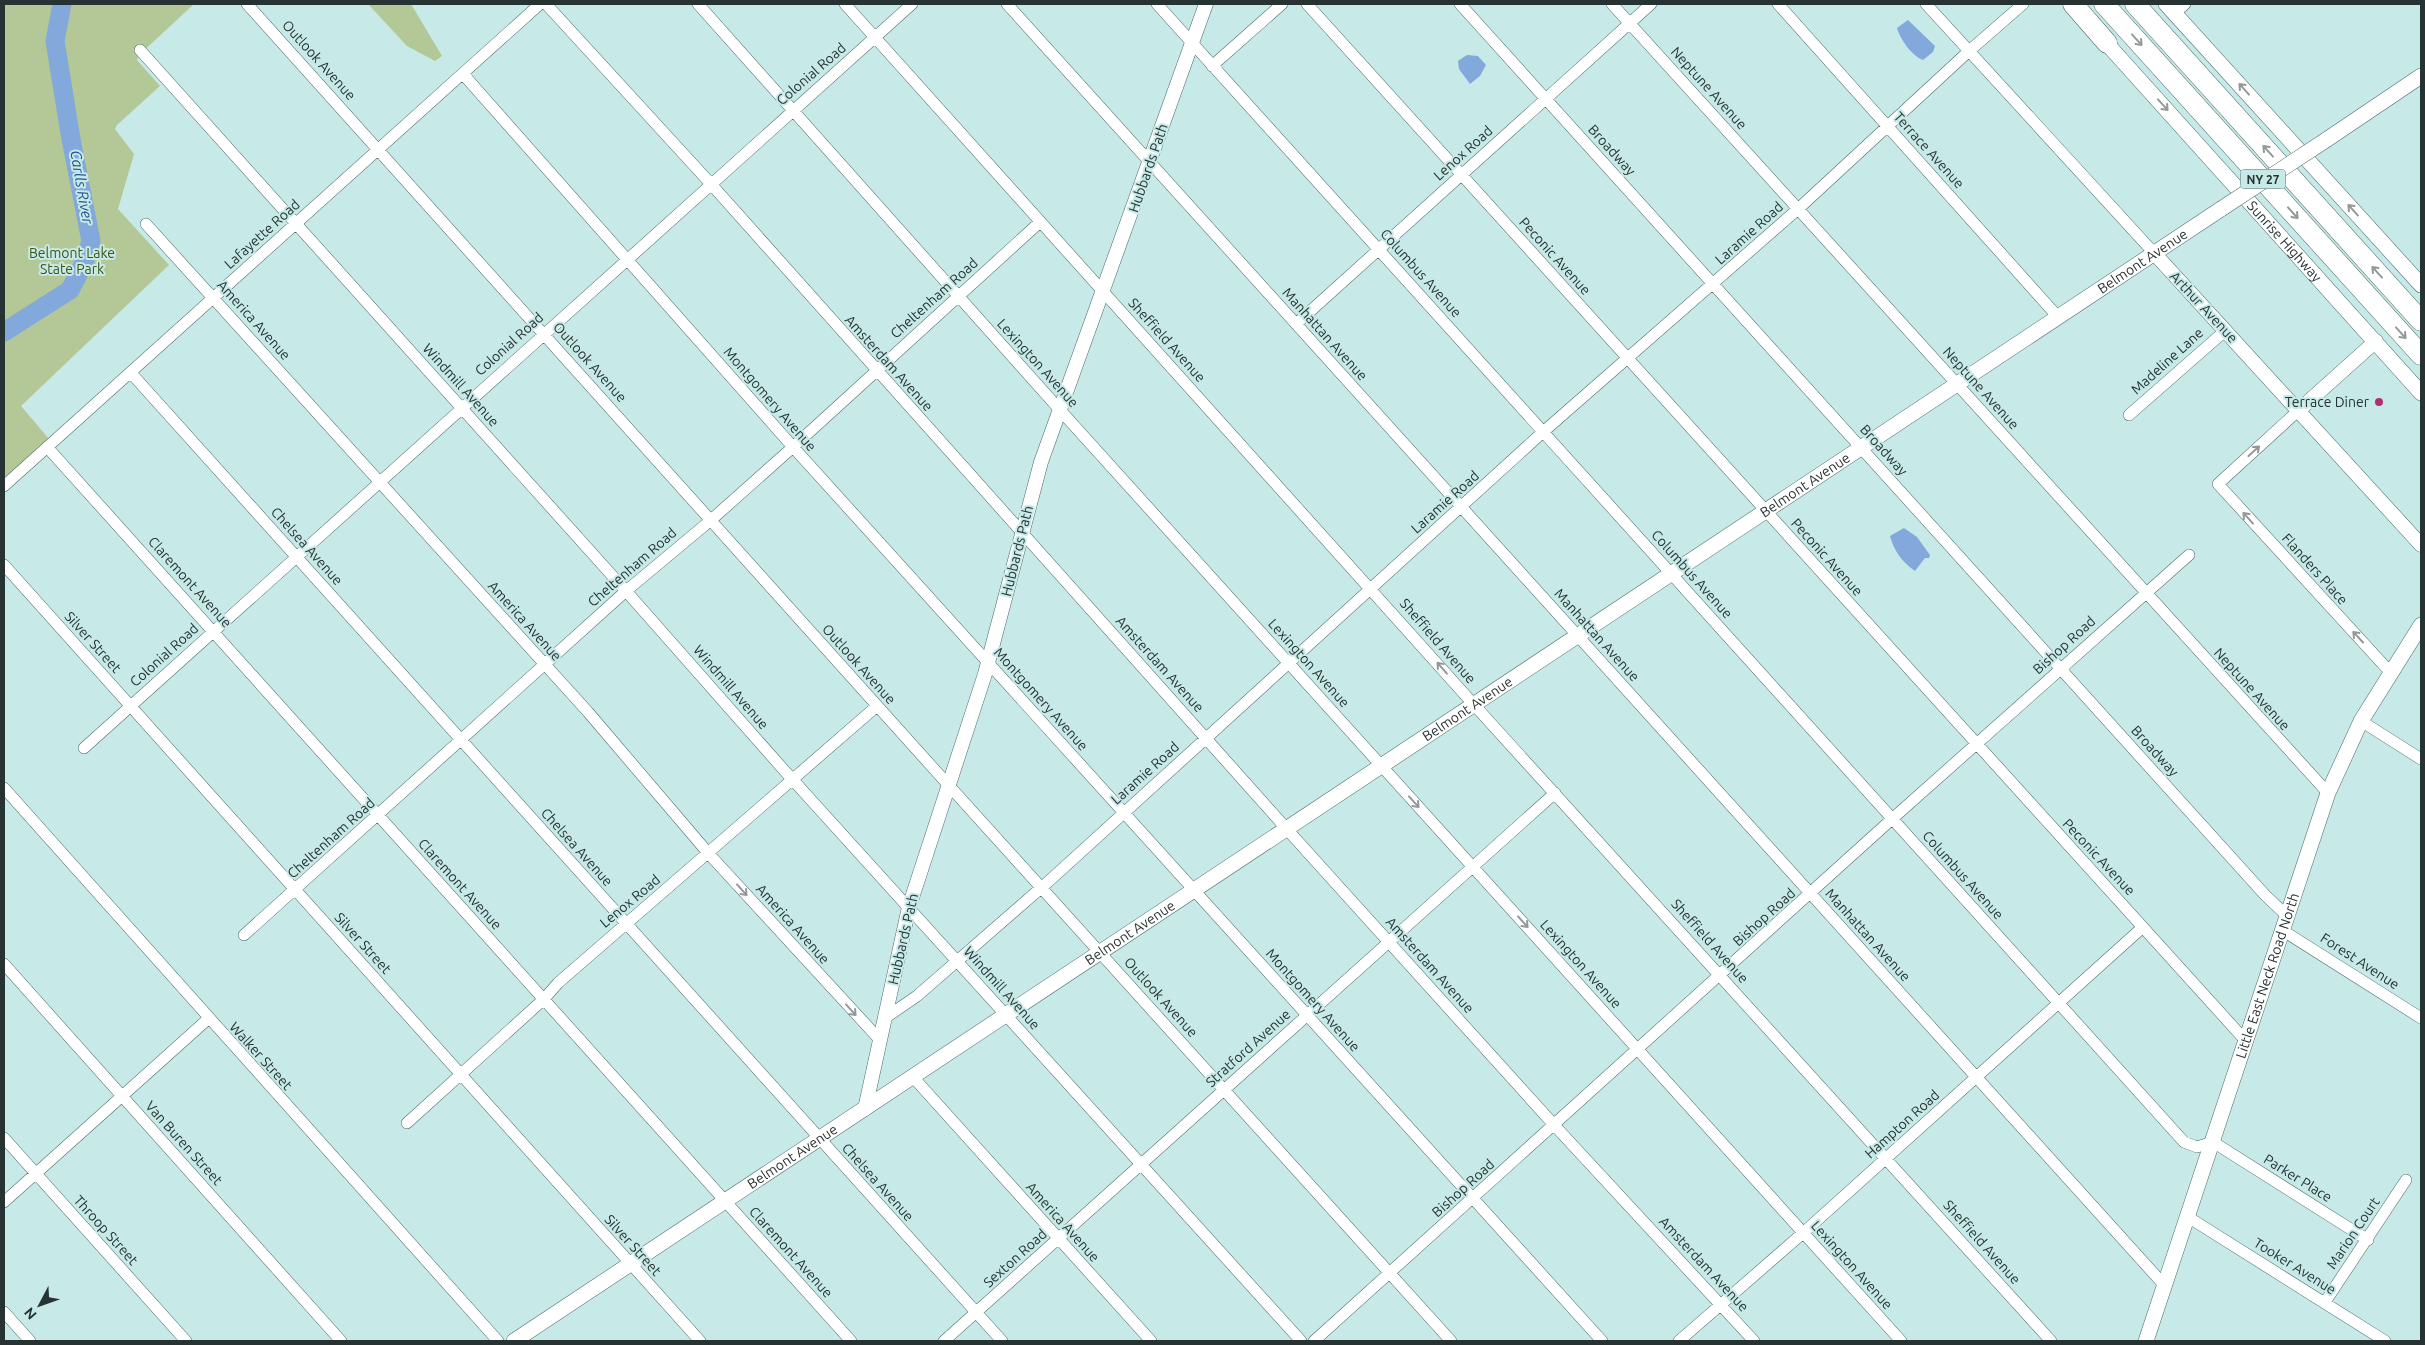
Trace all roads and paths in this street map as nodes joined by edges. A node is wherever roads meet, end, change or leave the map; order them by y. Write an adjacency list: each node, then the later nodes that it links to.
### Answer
1 (247, 4): 35 (street, Outlook Avenue)
2 (540, 4): 30 (street, Lafayette Road)
3 (546, 4): 38 (street, Amsterdam Avenue)
4 (698, 4): 33 (street, Lexington Avenue)
5 (845, 4): 24 (street, Sheffield Avenue)
6 (912, 4): 24 (street, Colonial Road)
7 (1007, 4): 36 (street, Manhattan Avenue)
8 (1157, 4): 26 (street, Columbus Avenue)
9 (1206, 4): 26 (street, Hubbards Path)
10 (1282, 4): 29 (street)
11 (1307, 4): 37 (street, Peconic Avenue)
12 (1460, 4): 32 (street, Broadway)
13 (1612, 4): 23 (street, Neptune Avenue)
14 (1651, 4): 23 (street, Lenox Road)
15 (1778, 4): 34 (street, Terrace Avenue)
16 (1926, 4): 28 (street, Arthur Avenue)
17 (2023, 4): 28 (street, Laramie Road)
18 (2066, 4): 25 (main road, Sunrise Highway)
19 (2073, 4): 25 (highway)
20 (2104, 4): 57 (highway, Sunrise Highway / NY 27, one-way to 57)
21 (2135, 4): 52 (highway, NY 27, one-way to 21)
22 (2175, 7): 46 (main road, one-way to 22)
23 (1629, 23): 32 (street, Lenox Road); 39 (street, Neptune Avenue)
24 (875, 37): 33 (street, Colonial Road); 40 (street, Sheffield Avenue)
25 (2107, 42): 56 (main road, Sunrise Highway, one-way to 56)
26 (1192, 43): 29 (street, Columbus Avenue); 36 (street, Hubbards Path)
27 (140, 50): 41 (street, Windmill Avenue)
28 (1969, 51): 34 (street, Laramie Road); 44 (street, Arthur Avenue)
29 (1212, 66): 43 (street, Columbus Avenue)
30 (463, 74): 35 (street, Lafayette Road); 45 (street, Montgomery Avenue)
31 (2421, 76): 44 (main road, Belmont Avenue, bridge)
32 (1546, 99): 37 (street, Lenox Road); 47 (street, Broadway)
33 (792, 110): 38 (street, Colonial Road); 49 (street, Lexington Avenue)
34 (1888, 127): 39 (street, Laramie Road); 51 (street, Terrace Avenue)
35 (379, 149): 41 (street, Lafayette Road); 55 (street, Outlook Avenue)
36 (1150, 163): 48 (street, Hubbards Path); 53 (street, Manhattan Avenue)
37 (1462, 175): 43 (street, Lenox Road); 58 (street, Peconic Avenue)
38 (711, 184): 45 (street, Colonial Road); 59 (street, Amsterdam Avenue)
39 (1798, 209): 47 (street, Laramie Road); 61 (street, Neptune Avenue)
40 (1040, 222): 48 (street, Sheffield Avenue); 49 (street, Cheltenham Road)
41 (296, 223): 50 (street, Lafayette Road); 63 (street, Windmill Avenue)
42 (146, 224): 50 (street, America Avenue)
43 (1378, 249): 53 (street, Lenox Road); 67 (street, Columbus Avenue)
44 (2154, 254): 51 (main road, Belmont Avenue); 54 (street, Arthur Avenue)
45 (627, 258): 55 (street, Colonial Road); 69 (street, Montgomery Avenue)
46 (2419, 279)
47 (1713, 285): 58 (street, Laramie Road); 70 (street, Broadway)
48 (1104, 292): 64 (street, Hubbards Path); 82 (street, Sheffield Avenue)
49 (958, 296): 59 (street, Cheltenham Road); 64 (street, Lexington Avenue)
50 (213, 298): 60 (street, Lafayette Road); 71 (street, America Avenue)
51 (2058, 318): 61 (main road, Belmont Avenue)
52 (2421, 321)
53 (1296, 324): 73 (street, Manhattan Avenue)
54 (2226, 330): 65 (street, Arthur Avenue); 66 (street, Madeline Lane)
55 (544, 333): 63 (street, Colonial Road); 75 (street, Outlook Avenue)
56 (2376, 341): 62 (main road, Sunrise Highway); 65 (street)
57 (2421, 355)
58 (1627, 360): 67 (street, Laramie Road); 74 (street, Peconic Avenue)
59 (876, 371): 69 (street, Cheltenham Road); 76 (street, Amsterdam Avenue)
60 (131, 373): 68 (street, Lafayette Road); 79 (street, Chelsea Avenue)
61 (1958, 384): 70 (main road, Belmont Avenue); 84 (street, Neptune Avenue)
62 (2421, 393)
63 (462, 408): 71 (street, Colonial Road); 83 (street, Windmill Avenue)
64 (1060, 410): 76 (street, Hubbards Path); 89 (street, Lexington Avenue)
65 (2299, 410): 77 (street, Arthur Avenue); 92 (street, Flanders Place, one-way to 65)
66 (2129, 414)
67 (1543, 432): 73 (street, Laramie Road); 81 (street, Columbus Avenue)
68 (47, 447): 72 (street, Lafayette Road); 86 (street, Claremont Avenue)
69 (793, 447): 75 (street, Cheltenham Road); 88 (street, Montgomery Avenue)
70 (1861, 448): 74 (main road, Belmont Avenue); 91 (street, Broadway)
71 (379, 482): 79 (street, Colonial Road); 90 (street, America Avenue)
72 (4, 486)
73 (1462, 508): 82 (street, Laramie Road); 87 (street, Manhattan Avenue)
74 (1766, 511): 81 (main road, Belmont Avenue); 99 (street, Peconic Avenue)
75 (711, 520): 83 (street, Cheltenham Road); 95 (street, Outlook Avenue)
76 (1022, 533): 88 (street, Hubbards Path); 97 (street, Amsterdam Avenue)
77 (2421, 545)
78 (2189, 555): 84 (street, Bishop Road)
79 (296, 556): 86 (street, Colonial Road); 98 (street, Chelsea Avenue)
80 (4, 565): 94 (street, Silver Street)
81 (1671, 574): 87 (main road, Belmont Avenue); 110 (street, Columbus Avenue)
82 (1372, 589): 89 (street, Laramie Road); 93 (street, Sheffield Avenue, one-way to 82)
83 (626, 591): 90 (street, Cheltenham Road); 103 (street, Windmill Avenue)
84 (2145, 594): 91 (street, Bishop Road); 107 (street, Neptune Avenue)
85 (2421, 625): 92 (main road, Little East Neck Road North)
86 (214, 630): 94 (street, Colonial Road); 109 (street, Claremont Avenue)
87 (1577, 636): 93 (main road, Belmont Avenue); 117 (street, Manhattan Avenue)
88 (988, 662): 104 (street, Hubbards Path); 108 (street, Montgomery Avenue)
89 (1290, 664): 97 (street, Laramie Road); 102 (street, Lexington Avenue)
90 (544, 665): 98 (street, Cheltenham Road); 112 (street, America Avenue)
91 (2061, 668): 99 (street, Bishop Road); 119 (street, Broadway)
92 (2391, 673): 96 (main road, Little East Neck Road North)
93 (1475, 704): 102 (main road, Belmont Avenue); 106 (street, Sheffield Avenue)
94 (130, 706): 100 (street, Colonial Road); 115 (street, Silver Street)
95 (876, 706): 103 (street, Lenox Road); 104 (street, Outlook Avenue)
96 (2362, 721): 101 (street); 107 (main road, Little East Neck Road North)
97 (1206, 738): 108 (street, Laramie Road); 111 (street, Amsterdam Avenue)
98 (461, 740): 109 (street, Cheltenham Road); 120 (street, Chelsea Avenue)
99 (1976, 745): 110 (street, Bishop Road); 121 (street, Peconic Avenue)
100 (84, 748)
101 (2421, 759)
102 (1382, 766): 111 (main road, Belmont Avenue); 113 (street, Lexington Avenue, one-way to 113)
103 (793, 779): 112 (street, Lenox Road); 118 (street, Windmill Avenue)
104 (948, 785): 114 (street, Outlook Avenue); 118 (street, Hubbards Path)
105 (4, 788): 134 (street, Walker Street)
106 (1554, 793): 113 (street, Stratford Avenue); 127 (street, Sheffield Avenue)
107 (2328, 793): 119 (main road, Little East Neck Road North)
108 (1123, 813): 114 (street, Laramie Road); 116 (street, Montgomery Avenue)
109 (378, 815): 115 (street, Cheltenham Road); 128 (street, Claremont Avenue)
110 (1892, 819): 117 (street, Bishop Road); 129 (street, Columbus Avenue)
111 (1287, 829): 116 (main road, Belmont Avenue); 123 (street, Amsterdam Avenue)
112 (709, 854): 120 (street, Lenox Road); 135 (street, America Avenue, one-way to 135)
113 (1472, 866): 123 (street, Stratford Avenue); 137 (street, Lexington Avenue, one-way to 137)
114 (1041, 888): 124 (street, Outlook Avenue); 125 (street, Laramie Road)
115 (296, 890): 122 (street, Cheltenham Road); 138 (street, Silver Street)
116 (1194, 890): 124 (main road, Belmont Avenue); 131 (street, Montgomery Avenue)
117 (1811, 894): 127 (street, Bishop Road); 140 (street, Manhattan Avenue)
118 (909, 907): 125 (street, Windmill Avenue); 132 (street, Hubbards Path)
119 (2284, 922): 133 (street, Forest Avenue); 136 (main road, Little East Neck Road North)
120 (626, 923): 128 (street, Lenox Road); 147 (street, Chelsea Avenue)
121 (2143, 927): 129 (street, Hampton Road); 136 (street, Peconic Avenue)
122 (244, 935)
123 (1388, 942): 131 (street, Stratford Avenue); 145 (street, Amsterdam Avenue)
124 (1100, 952): 130 (main road, Belmont Avenue); 141 (street, Outlook Avenue)
125 (958, 962): 130 (street, Windmill Avenue); 132 (street, Laramie Road)
126 (4, 964): 142 (street, Van Buren Street)
127 (1721, 976): 137 (street, Bishop Road); 149 (street, Sheffield Avenue)
128 (544, 999): 138 (street, Lenox Road); 155 (street, Claremont Avenue)
129 (2059, 1003): 140 (street, Hampton Road); 148 (street, Columbus Avenue)
130 (1007, 1015): 139 (main road, Belmont Avenue); 150 (street, Windmill Avenue)
131 (1307, 1016): 141 (street, Stratford Avenue); 153 (street, Montgomery Avenue)
132 (885, 1018): 135 (street, Hubbards Path)
133 (2421, 1018)
134 (208, 1019): 142 (street); 170 (street, Walker Street)
135 (880, 1040): 143 (street, Hubbards Path)
136 (2244, 1040): 148 (main road, Little East Neck Road North)
137 (1639, 1050): 145 (street, Bishop Road); 157 (street, Lexington Avenue)
138 (460, 1075): 144 (street, Lenox Road); 160 (street, Silver Street)
139 (914, 1077): 143 (main road, Belmont Avenue); 158 (street, America Avenue)
140 (1976, 1078): 149 (street, Hampton Road); 162 (street, Manhattan Avenue)
141 (1224, 1090): 150 (street, Stratford Avenue); 161 (street, Outlook Avenue)
142 (121, 1096): 151 (street); 169 (street, Van Buren Street)
143 (865, 1108): 147 (main road, Belmont Avenue)
144 (407, 1124)
145 (1555, 1126): 153 (street, Bishop Road); 164 (street, Amsterdam Avenue)
146 (4, 1138): 151 (street, Throop Street)
147 (818, 1139): 155 (main road, Belmont Avenue); 166 (street, Chelsea Avenue)
148 (2213, 1142): 156 (main road, Little East Neck Road North); 159 (street, Parker Place)
149 (1887, 1158): 157 (street, Hampton Road); 184 (street, Sheffield Avenue)
150 (1141, 1164): 158 (street, Sexton Road); 177 (street, Windmill Avenue)
151 (35, 1173): 154 (street); 168 (street, Throop Street)
152 (2406, 1180): 159 (street, Marion Court)
153 (1473, 1200): 161 (street, Bishop Road); 180 (street, Montgomery Avenue)
154 (4, 1202)
155 (725, 1202): 160 (main road, Belmont Avenue); 173 (street, Claremont Avenue)
156 (2188, 1217): 162 (main road, Little East Neck Road North); 163 (street, Tooker Avenue)
157 (1803, 1233): 164 (street, Hampton Road); 183 (street, Lexington Avenue)
158 (1059, 1239): 166 (street, Sexton Road); 176 (street, America Avenue)
159 (2368, 1240): 163 (street, Marion Court)
160 (630, 1264): 171 (main road, Belmont Avenue); 172 (street, Silver Street)
161 (1390, 1273): 178 (street, Bishop Road); 179 (street, Outlook Avenue)
162 (2165, 1286): 185 (main road, Little East Neck Road North)
163 (2324, 1302): 186 (street, Tooker Avenue)
164 (1721, 1304): 181 (street, Hampton Road); 182 (street, Amsterdam Avenue)
165 (4, 1312): 167 (street)
166 (976, 1313): 174 (street); 175 (street, Chelsea Avenue)
167 (30, 1341)
168 (186, 1341)
169 (341, 1341)
170 (498, 1341)
171 (514, 1341)
172 (700, 1341)
173 (851, 1341)
174 (944, 1341)
175 (1002, 1341)
176 (1151, 1341)
177 (1302, 1341)
178 (1314, 1341)
179 (1451, 1341)
180 (1602, 1341)
181 (1679, 1341)
182 (1754, 1341)
183 (1901, 1341)
184 (2051, 1341)
185 (2146, 1341)
186 (2385, 1341)

